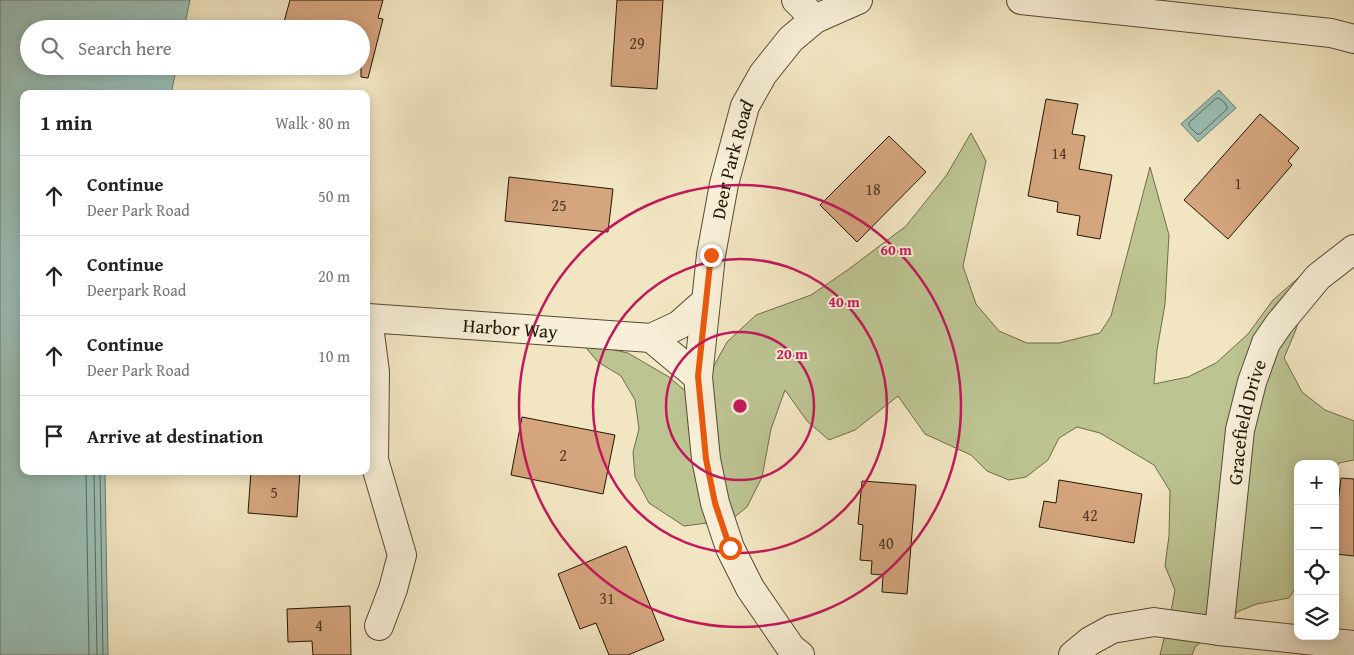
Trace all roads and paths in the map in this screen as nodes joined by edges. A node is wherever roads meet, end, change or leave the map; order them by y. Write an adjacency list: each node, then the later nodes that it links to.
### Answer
1 (858, 0): 3 (street, Deer Park Road)
2 (1021, 0): 4 (street)
3 (806, 9): 6 (street, Deer Park Road)
4 (1354, 39)
5 (1354, 249): 12 (street, Gracefield Drive)
6 (706, 301): 9 (street); 10 (street, Deer Park Road)
7 (370, 318): 9 (street, Harbor Way)
8 (370, 333): 11 (street, Harbor Way)
9 (652, 338): 10 (street)
10 (698, 376): 14 (street)
11 (379, 626)
12 (1219, 631): 13 (street); 15 (street)
13 (1354, 645)
14 (800, 655)
15 (1073, 655)

